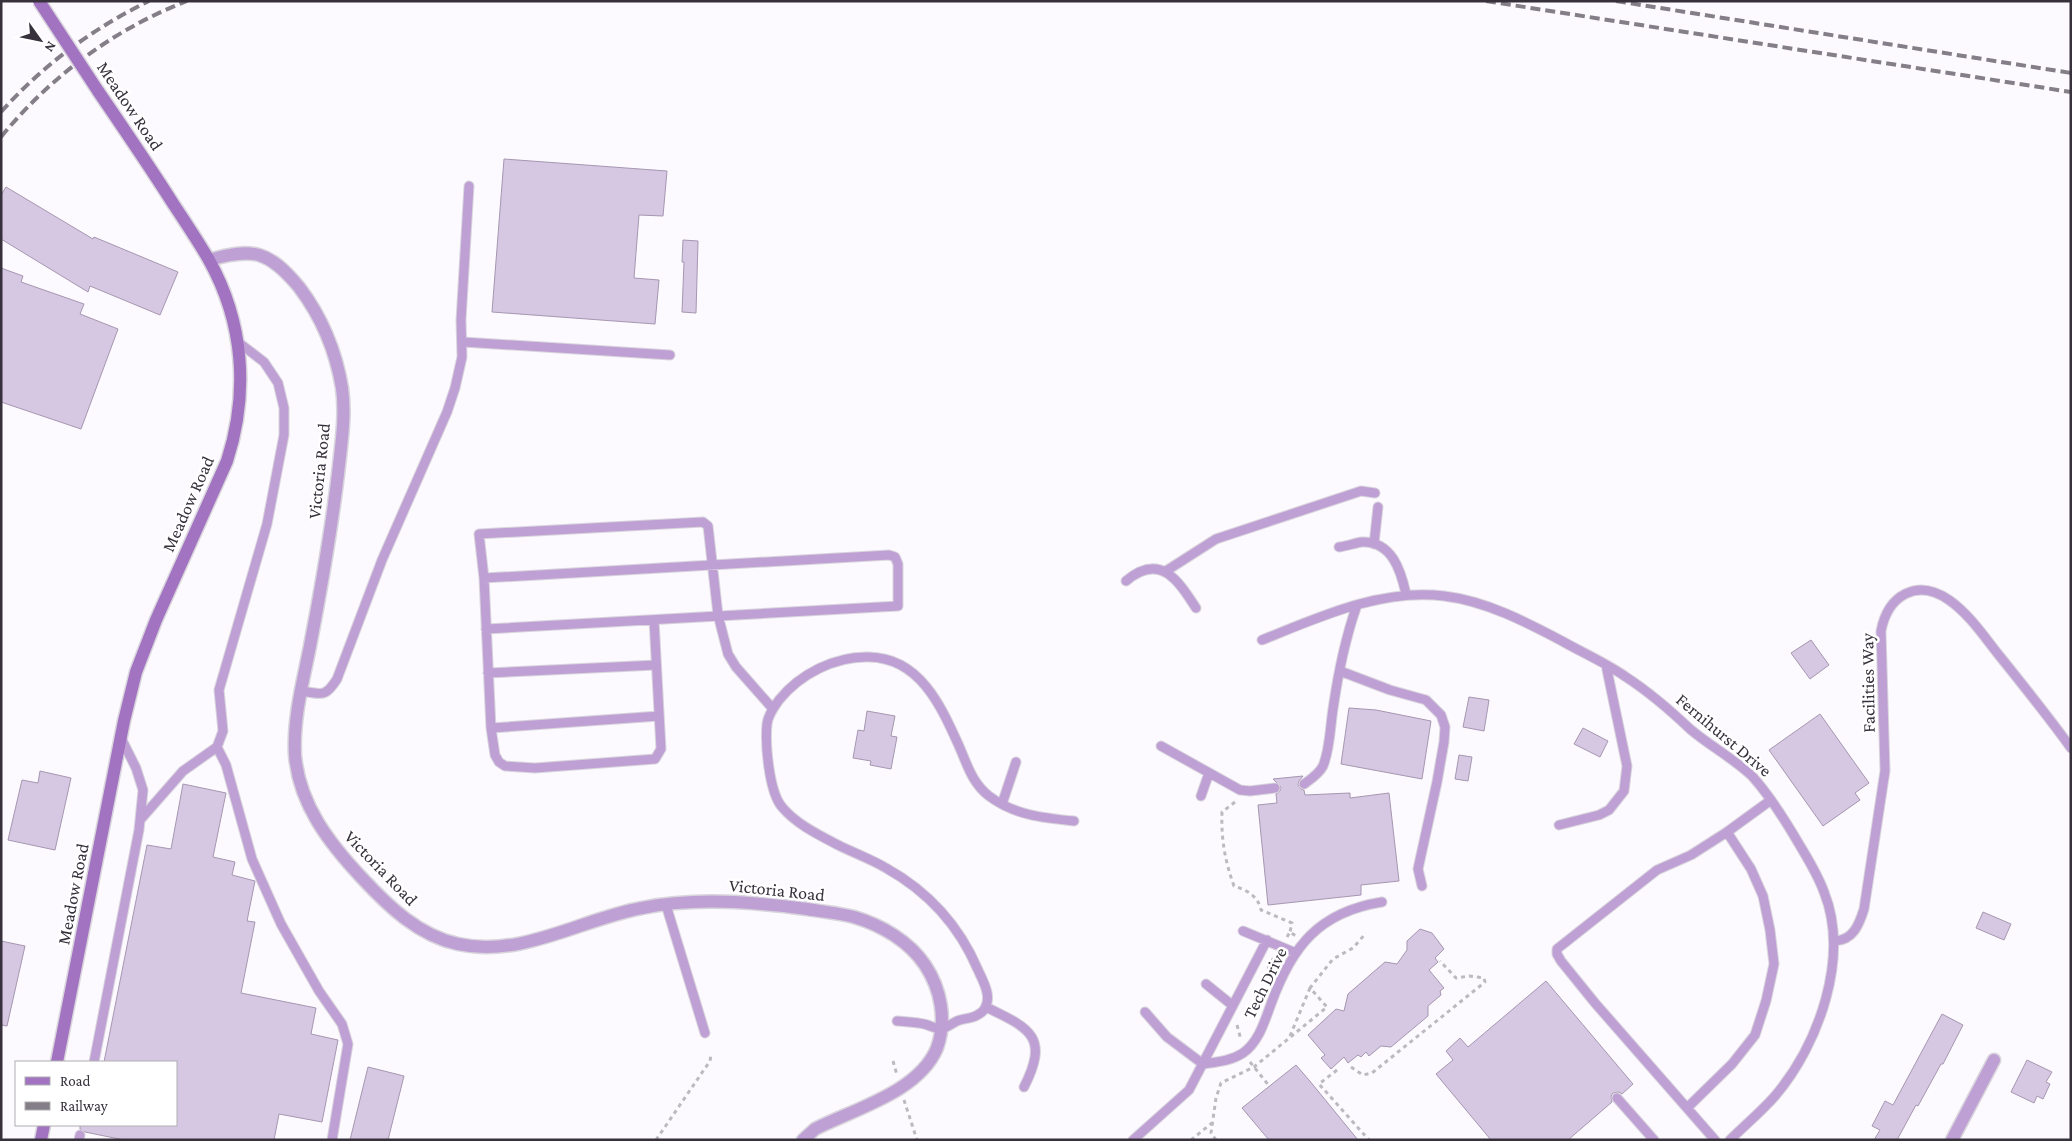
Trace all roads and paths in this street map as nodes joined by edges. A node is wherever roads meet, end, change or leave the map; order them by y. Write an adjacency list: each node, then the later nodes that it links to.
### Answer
1 (38, 1): 3 (main road, Meadow Road, bridge)
2 (469, 186): 5 (lane)
3 (210, 260): 4 (main road, Meadow Road); 26 (street, Victoria Road)
4 (238, 342): 30 (main road, Meadow Road); 32 (lane)
5 (462, 342): 6 (lane); 26 (lane)
6 (670, 355)
7 (1375, 494): 12 (lane)
8 (1378, 507): 9 (lane)
9 (1374, 544): 10 (lane); 15 (lane)
10 (1339, 547)
11 (713, 566): 13 (lane); 13 (lane); 18 (lane); 18 (lane)
12 (1166, 571): 14 (lane); 17 (lane)
13 (484, 578): 20 (lane)
14 (1126, 581)
15 (1406, 594): 16 (lane, Fernihurst Drive); 22 (lane, Fernihurst Drive)
16 (1357, 605): 21 (lane, Fernihurst Drive); 24 (lane)
17 (1196, 608)
18 (718, 615): 19 (lane); 27 (lane)
19 (654, 620): 20 (lane); 23 (lane)
20 (486, 629): 25 (lane)
21 (1262, 640)
22 (1606, 664): 40 (lane, Fernihurst Drive); 44 (lane)
23 (656, 665): 25 (lane); 28 (lane)
24 (1340, 671): 36 (lane); 46 (lane)
25 (488, 673): 29 (lane)
26 (301, 691): 48 (street, Victoria Road)
27 (773, 709): 41 (lane); 59 (lane)
28 (659, 716): 29 (lane); 29 (lane)
29 (491, 728)
30 (121, 738): 42 (lane); 67 (main road, Meadow Road)
31 (1161, 746): 35 (lane)
32 (218, 747): 42 (lane); 79 (lane)
33 (2071, 748): 53 (lane, Facilities Way)
34 (1016, 762): 41 (lane)
35 (1209, 773): 37 (lane); 38 (lane)
36 (1304, 784)
37 (1275, 788)
38 (1201, 796)
39 (1239, 800): 50 (path)
40 (1772, 800): 45 (lane); 53 (lane, Fernihurst Drive)
41 (1002, 804): 43 (lane)
42 (140, 820): 68 (lane)
43 (1074, 821)
44 (1559, 826)
45 (1727, 832): 75 (lane); 75 (lane)
46 (1422, 886)
47 (1382, 902): 54 (lane, Tech Drive)
48 (666, 904): 62 (street, Victoria Road); 63 (lane)
49 (1244, 931): 52 (lane)
50 (1290, 932)
51 (1366, 933): 57 (path)
52 (1267, 940): 54 (lane); 58 (lane, Tech Drive)
53 (1835, 941): 89 (lane, Fernihurst Drive)
54 (1296, 953): 69 (lane, Tech Drive)
55 (1440, 961): 70 (path)
56 (1206, 984): 58 (lane)
57 (1310, 988): 64 (path); 64 (path)
58 (1232, 1005): 69 (lane, Tech Drive)
59 (986, 1007): 62 (lane); 72 (lane)
60 (1145, 1012): 69 (lane)
61 (897, 1021): 62 (lane)
62 (941, 1029): 81 (street, Victoria Road)
63 (705, 1033)
64 (1290, 1038): 76 (path)
65 (711, 1055): 80 (path)
66 (1994, 1060): 90 (street)
67 (57, 1061)
68 (94, 1061)
69 (1203, 1064): 83 (lane, Tech Drive)
70 (1351, 1067)
71 (1337, 1070): 86 (path)
72 (1024, 1087)
73 (1617, 1098): 87 (lane)
74 (904, 1101): 82 (path)
75 (1687, 1108): 88 (lane)
76 (1212, 1123): 84 (path); 85 (path)
77 (44, 1126): 78 (main road)
78 (41, 1140)
79 (332, 1140)
80 (656, 1140)
81 (803, 1140)
82 (917, 1140)
83 (1133, 1140)
84 (1191, 1140)
85 (1216, 1140)
86 (1369, 1140)
87 (1654, 1140)
88 (1715, 1140)
89 (1730, 1140)
90 (1952, 1140)

